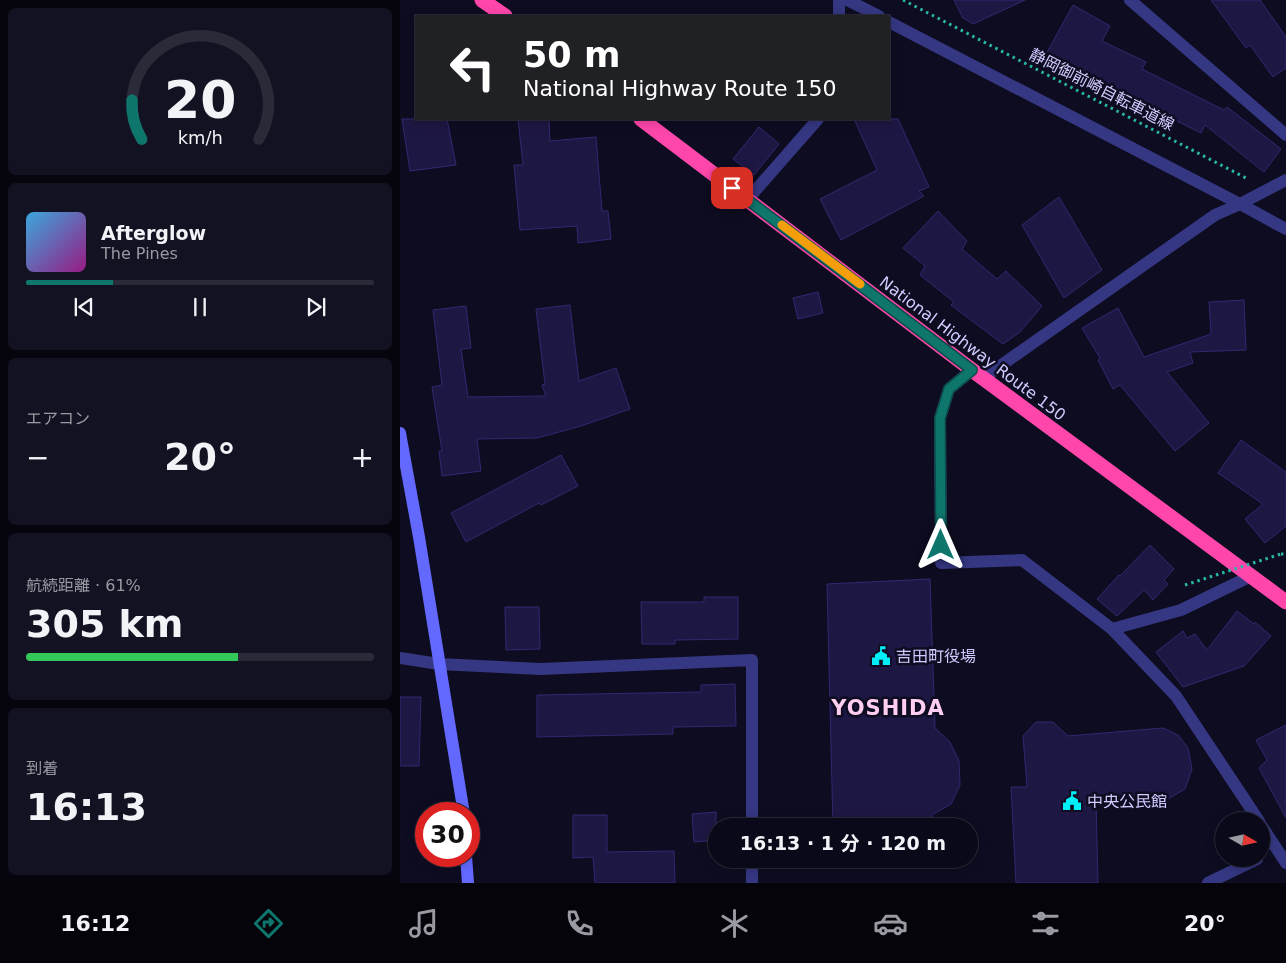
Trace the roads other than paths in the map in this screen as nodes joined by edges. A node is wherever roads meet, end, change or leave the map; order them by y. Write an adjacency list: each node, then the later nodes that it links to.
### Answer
1 (482, 0): 5 (highway)
2 (839, 0): 6 (street)
3 (847, 0): 7 (street)
4 (1130, 0): 11 (street)
5 (504, 15)
6 (839, 15)
7 (876, 15)
8 (890, 23): 14 (street)
9 (642, 120): 13 (highway, National Highway Route 150)
10 (817, 120): 13 (street)
11 (1286, 135)
12 (1286, 180): 14 (street)
13 (748, 199): 16 (highway, National Highway Route 150)
14 (1240, 204): 15 (street); 16 (street)
15 (1286, 229)
16 (978, 374): 18 (highway, National Highway Route 150); 20 (street)
17 (400, 433): 22 (street)
18 (1251, 576): 19 (highway, National Highway Route 150); 20 (street)
19 (1286, 602)
20 (1112, 630): 24 (street)
21 (400, 658): 22 (street)
22 (439, 664): 23 (street); 25 (street)
23 (462, 802)
24 (1253, 812)
25 (752, 818)
26 (1270, 838): 27 (street)
27 (1277, 848): 28 (street); 29 (street)
28 (1270, 852)
29 (1286, 864)
30 (467, 867): 33 (street)
31 (752, 868): 34 (street)
32 (1238, 868): 35 (street)
33 (468, 883)
34 (752, 883)
35 (1208, 883)

